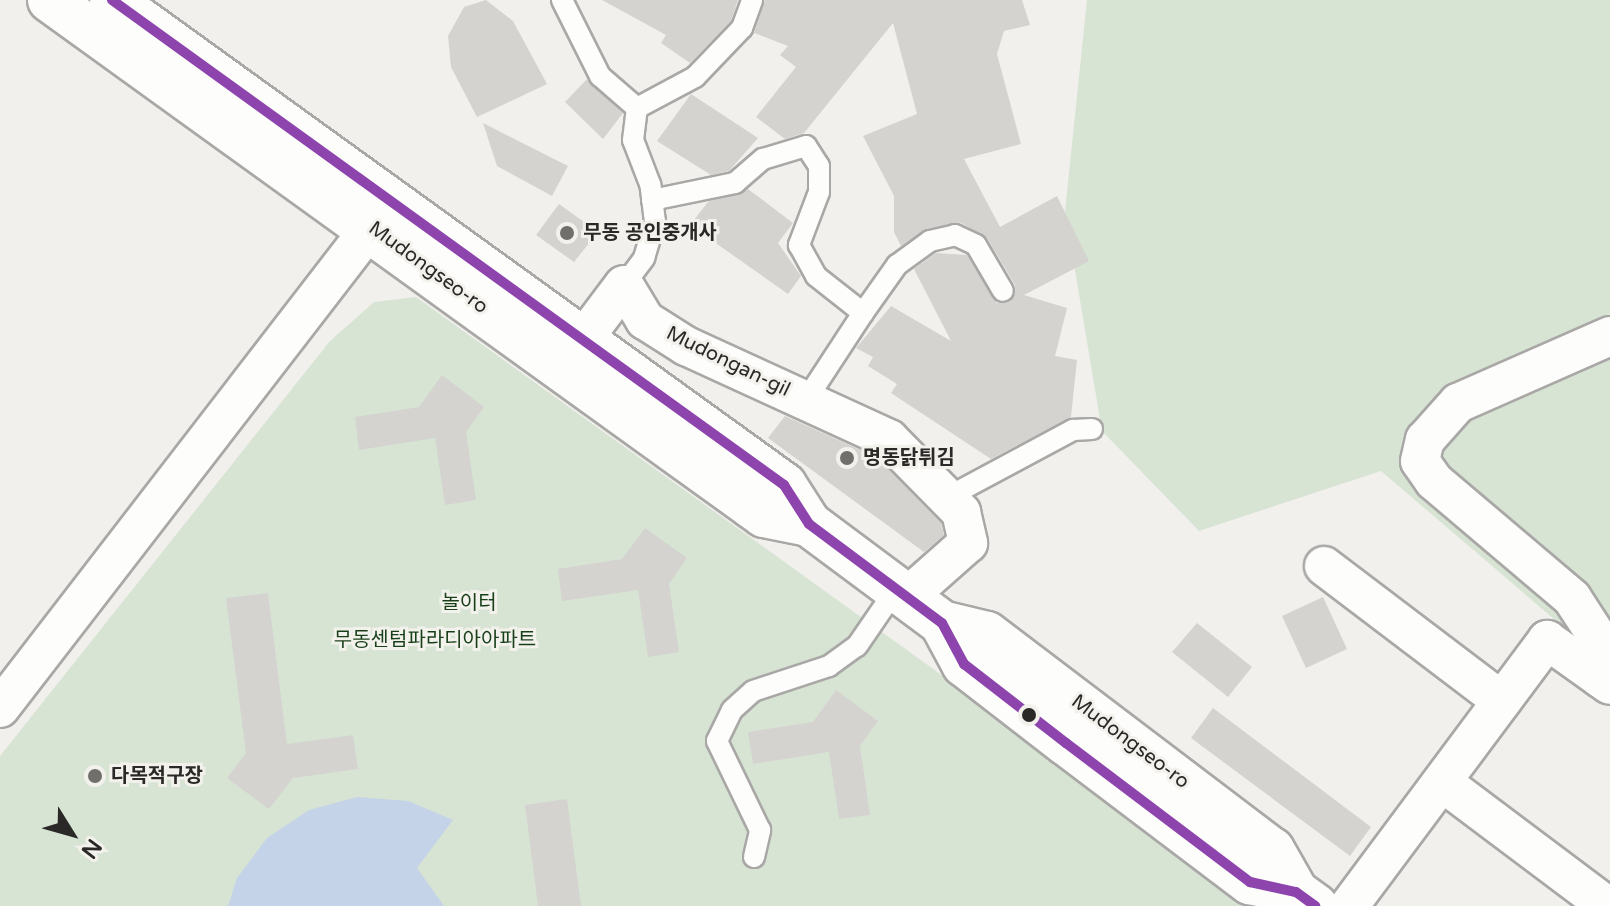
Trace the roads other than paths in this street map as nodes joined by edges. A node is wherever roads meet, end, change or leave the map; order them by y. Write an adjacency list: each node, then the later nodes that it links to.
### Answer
1 (50, 0): 4 (main road, Mudongseo-ro)
2 (562, 0): 5 (lane)
3 (752, 0): 5 (lane)
4 (133, 18): 7 (main road, Mudongseo-ro); 12 (main road, Mudongseo-ro)
5 (637, 108): 6 (lane)
6 (652, 200): 8 (lane); 10 (lane)
7 (371, 227): 16 (main road, Mudongseo-ro); 21 (street)
8 (624, 285): 12 (street); 13 (street, Mudongan-gil)
9 (1003, 291): 10 (lane, Mudongan-gil)
10 (863, 313): 13 (lane, Mudongan-gil)
11 (1610, 336): 19 (street)
12 (584, 338): 16 (main road, Mudongseo-ro)
13 (806, 400): 15 (street, Mudongan-gil)
14 (1092, 429): 15 (lane)
15 (948, 497): 18 (street, Mudongan-gil)
16 (809, 524): 18 (main road, Mudongseo-ro)
17 (1324, 566): 20 (street)
18 (901, 593): 23 (lane); 24 (main road, Mudongseo-ro)
19 (1605, 682): 20 (street)
20 (1502, 701): 22 (street)
21 (0, 708)
22 (1442, 782): 25 (street); 26 (street)
23 (754, 857)
24 (1305, 899)
25 (1349, 906)
26 (1607, 906)

